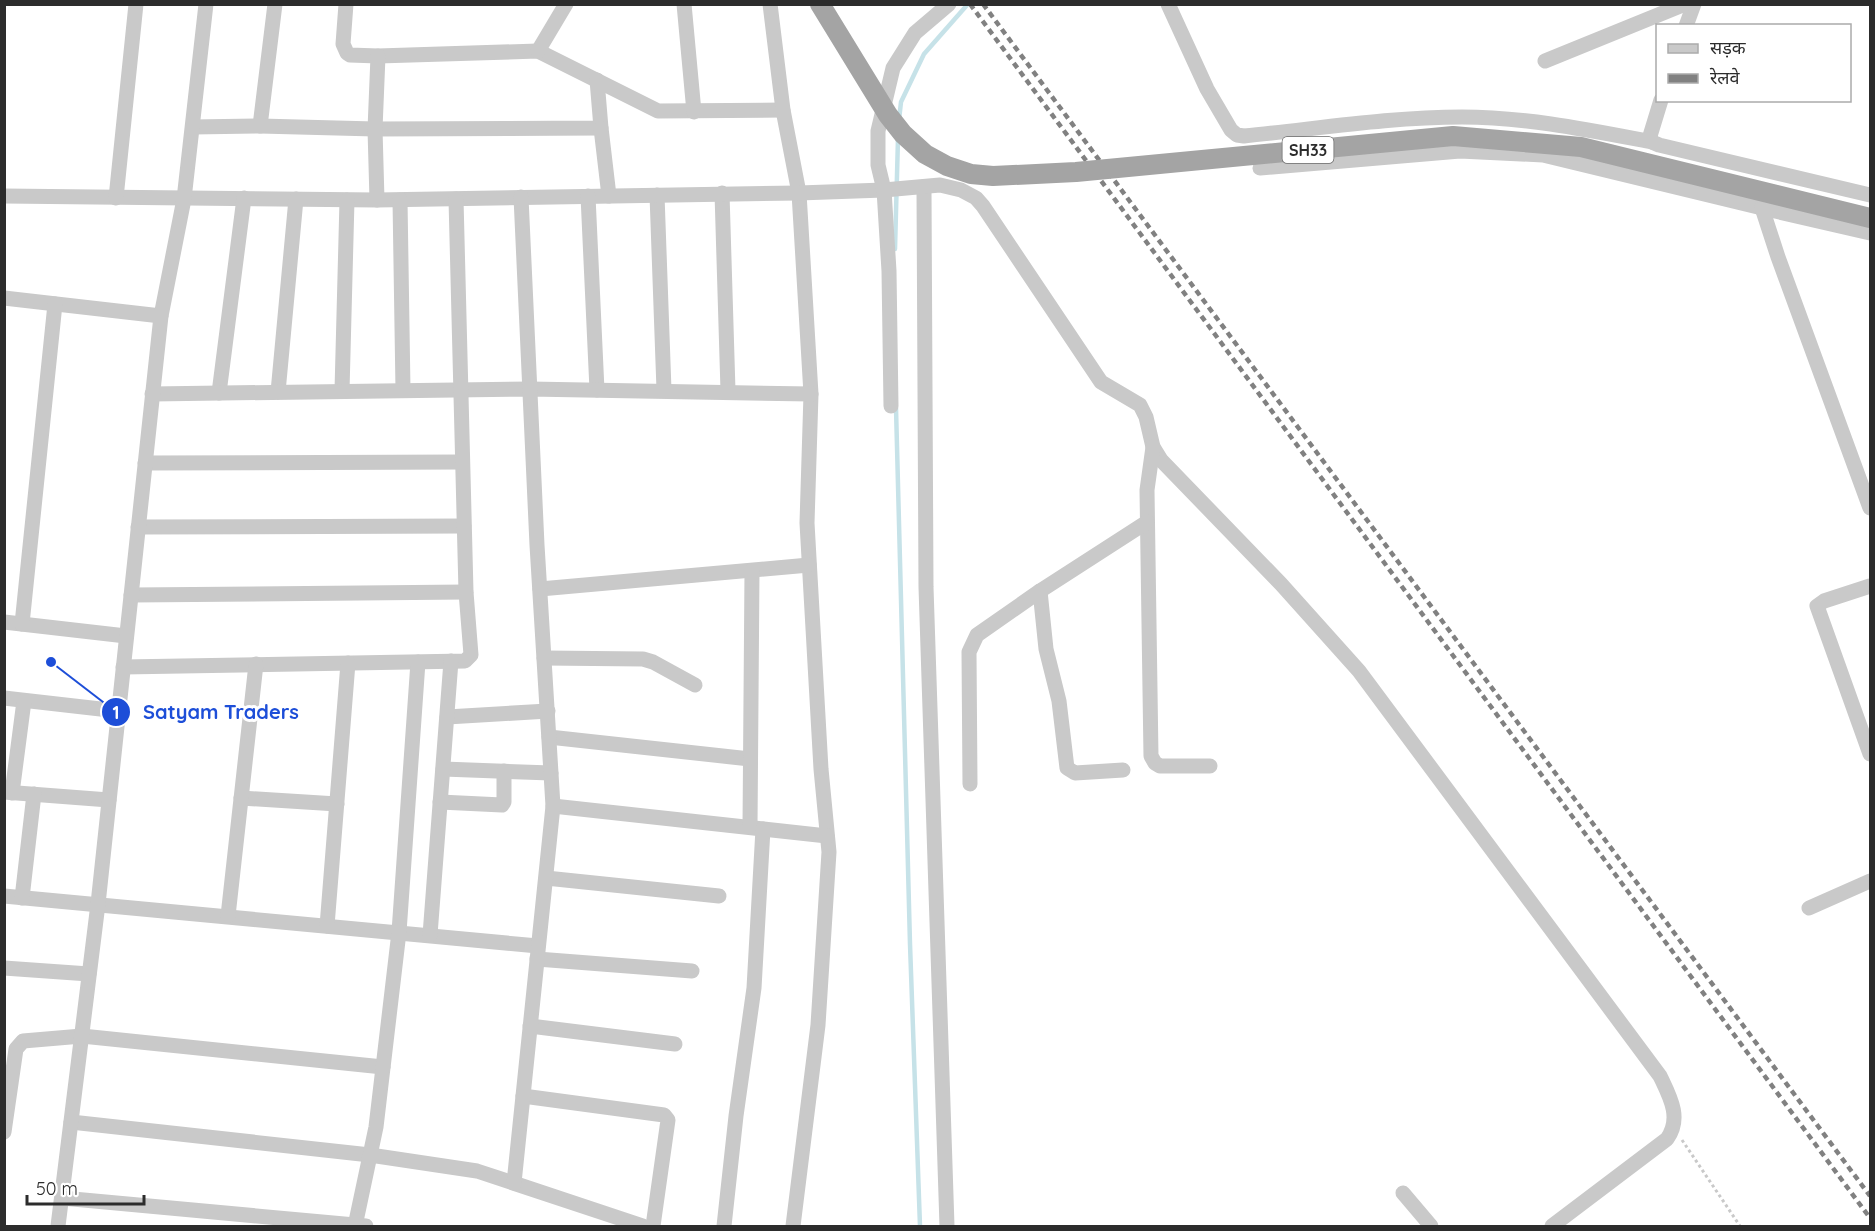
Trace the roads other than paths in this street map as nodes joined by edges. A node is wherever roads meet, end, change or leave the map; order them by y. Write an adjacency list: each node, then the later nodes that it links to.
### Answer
1 (136, 4): 37 (street)
2 (206, 4): 22 (street)
3 (275, 4): 21 (street)
4 (346, 4): 15 (street)
5 (566, 4): 14 (street)
6 (684, 4): 20 (street)
7 (770, 4): 19 (street)
8 (820, 4): 46 (main road, SH33, bridge)
9 (949, 4): 28 (street)
10 (1168, 4): 25 (street)
11 (1685, 4): 16 (street)
12 (1694, 4): 13 (street)
13 (1687, 24)
14 (538, 51): 15 (street); 17 (street)
15 (378, 56): 24 (street)
16 (1545, 61)
17 (597, 80): 20 (street); 23 (street)
18 (1659, 102): 25 (street)
19 (783, 110): 20 (street); 29 (street)
20 (694, 112)
21 (260, 126): 22 (street); 24 (street)
22 (193, 127): 39 (street)
23 (601, 128): 24 (street); 35 (street)
24 (375, 129): 43 (street)
25 (1652, 142): 32 (street)
26 (1260, 168): 45 (street)
27 (915, 187): 28 (street); 63 (street); 142 (street)
28 (888, 189): 29 (street); 62 (street)
29 (799, 193): 30 (street); 61 (street)
30 (722, 194): 31 (street); 58 (street)
31 (657, 195): 35 (street); 55 (street)
32 (1870, 195)
33 (4, 196): 37 (street)
34 (588, 196): 35 (street); 36 (street); 54 (street)
35 (609, 196)
36 (521, 197): 41 (street); 51 (street)
37 (116, 198): 39 (street)
38 (244, 198): 39 (street); 40 (street); 59 (street)
39 (184, 199): 50 (street)
40 (296, 199): 42 (street); 57 (street)
41 (456, 199): 44 (street); 53 (street)
42 (347, 200): 43 (street); 56 (street)
43 (377, 200): 44 (street)
44 (400, 200): 52 (street)
45 (1762, 208): 47 (street); 66 (street)
46 (1870, 218)
47 (1870, 233)
48 (4, 298): 49 (street)
49 (55, 304): 50 (street); 78 (street)
50 (161, 316): 60 (street)
51 (530, 389): 53 (street); 54 (street); 73 (street)
52 (403, 390): 53 (street); 56 (street)
53 (461, 390): 64 (street)
54 (597, 390): 55 (street)
55 (664, 390): 58 (street)
56 (342, 391): 57 (street)
57 (278, 392): 59 (street)
58 (728, 392): 61 (street)
59 (219, 393): 60 (street)
60 (152, 394): 65 (street)
61 (811, 394): 70 (street)
62 (891, 406)
63 (1153, 447): 67 (street); 144 (street)
64 (462, 462): 65 (street); 68 (street)
65 (145, 463): 69 (street)
66 (1870, 508)
67 (1147, 522): 74 (street); 95 (street)
68 (464, 525): 69 (street); 75 (street)
69 (138, 527): 76 (street)
70 (809, 566): 71 (street); 109 (street)
71 (752, 571): 73 (street); 94 (street)
72 (1870, 586): 93 (street)
73 (540, 589): 80 (street)
74 (1040, 591): 97 (street); 100 (street)
75 (465, 592): 76 (street); 81 (street)
76 (131, 595): 79 (street)
77 (4, 622): 78 (street)
78 (22, 624): 79 (street)
79 (126, 636): 85 (street)
80 (544, 658): 86 (street); 90 (street)
81 (451, 661): 82 (street); 91 (street)
82 (418, 662): 83 (street); 119 (street)
83 (348, 663): 84 (street); 106 (street)
84 (256, 664): 85 (street); 103 (street)
85 (123, 667): 89 (street)
86 (695, 684)
87 (4, 698): 88 (street)
88 (24, 700): 89 (street); 101 (street)
89 (118, 711): 104 (street)
90 (548, 711): 91 (street); 92 (street)
91 (447, 717): 96 (street)
92 (549, 737): 94 (street); 99 (street)
93 (1870, 754)
94 (750, 759): 108 (street)
95 (1210, 766)
96 (443, 769): 98 (street); 105 (street)
97 (1123, 770)
98 (504, 771): 99 (street); 105 (street)
99 (551, 773): 107 (street)
100 (970, 784)
101 (8, 792): 102 (street)
102 (34, 794): 104 (street); 114 (street)
103 (241, 798): 106 (street); 117 (street)
104 (109, 800): 115 (street)
105 (440, 802): 120 (street)
106 (337, 804): 118 (street)
107 (553, 806): 108 (street); 110 (street)
108 (756, 828): 109 (street); 140 (street)
109 (827, 836): 141 (street)
110 (546, 878): 113 (street); 121 (street)
111 (1870, 881): 116 (street)
112 (4, 896): 114 (street)
113 (720, 896)
114 (22, 897): 115 (street)
115 (98, 904): 117 (street); 124 (street)
116 (1809, 908)
117 (228, 916): 118 (street)
118 (327, 926): 119 (street)
119 (399, 932): 120 (street); 128 (street)
120 (430, 935): 121 (street)
121 (537, 952): 123 (street); 125 (street)
122 (4, 968): 124 (street)
123 (692, 971)
124 (89, 974): 126 (street)
125 (530, 1026): 127 (street); 129 (street)
126 (81, 1036): 128 (street); 130 (street); 131 (street)
127 (675, 1044)
128 (383, 1067): 132 (street)
129 (523, 1096): 133 (street); 139 (street)
130 (71, 1122): 132 (street); 135 (street)
131 (4, 1132)
132 (370, 1155): 133 (street); 136 (street)
133 (514, 1183): 138 (street)
134 (1403, 1193): 143 (street)
135 (62, 1198): 136 (street); 137 (street)
136 (359, 1226)
137 (58, 1227)
138 (643, 1227)
139 (653, 1227)
140 (724, 1227)
141 (793, 1227)
142 (947, 1227)
143 (1431, 1227)
144 (1552, 1227)

